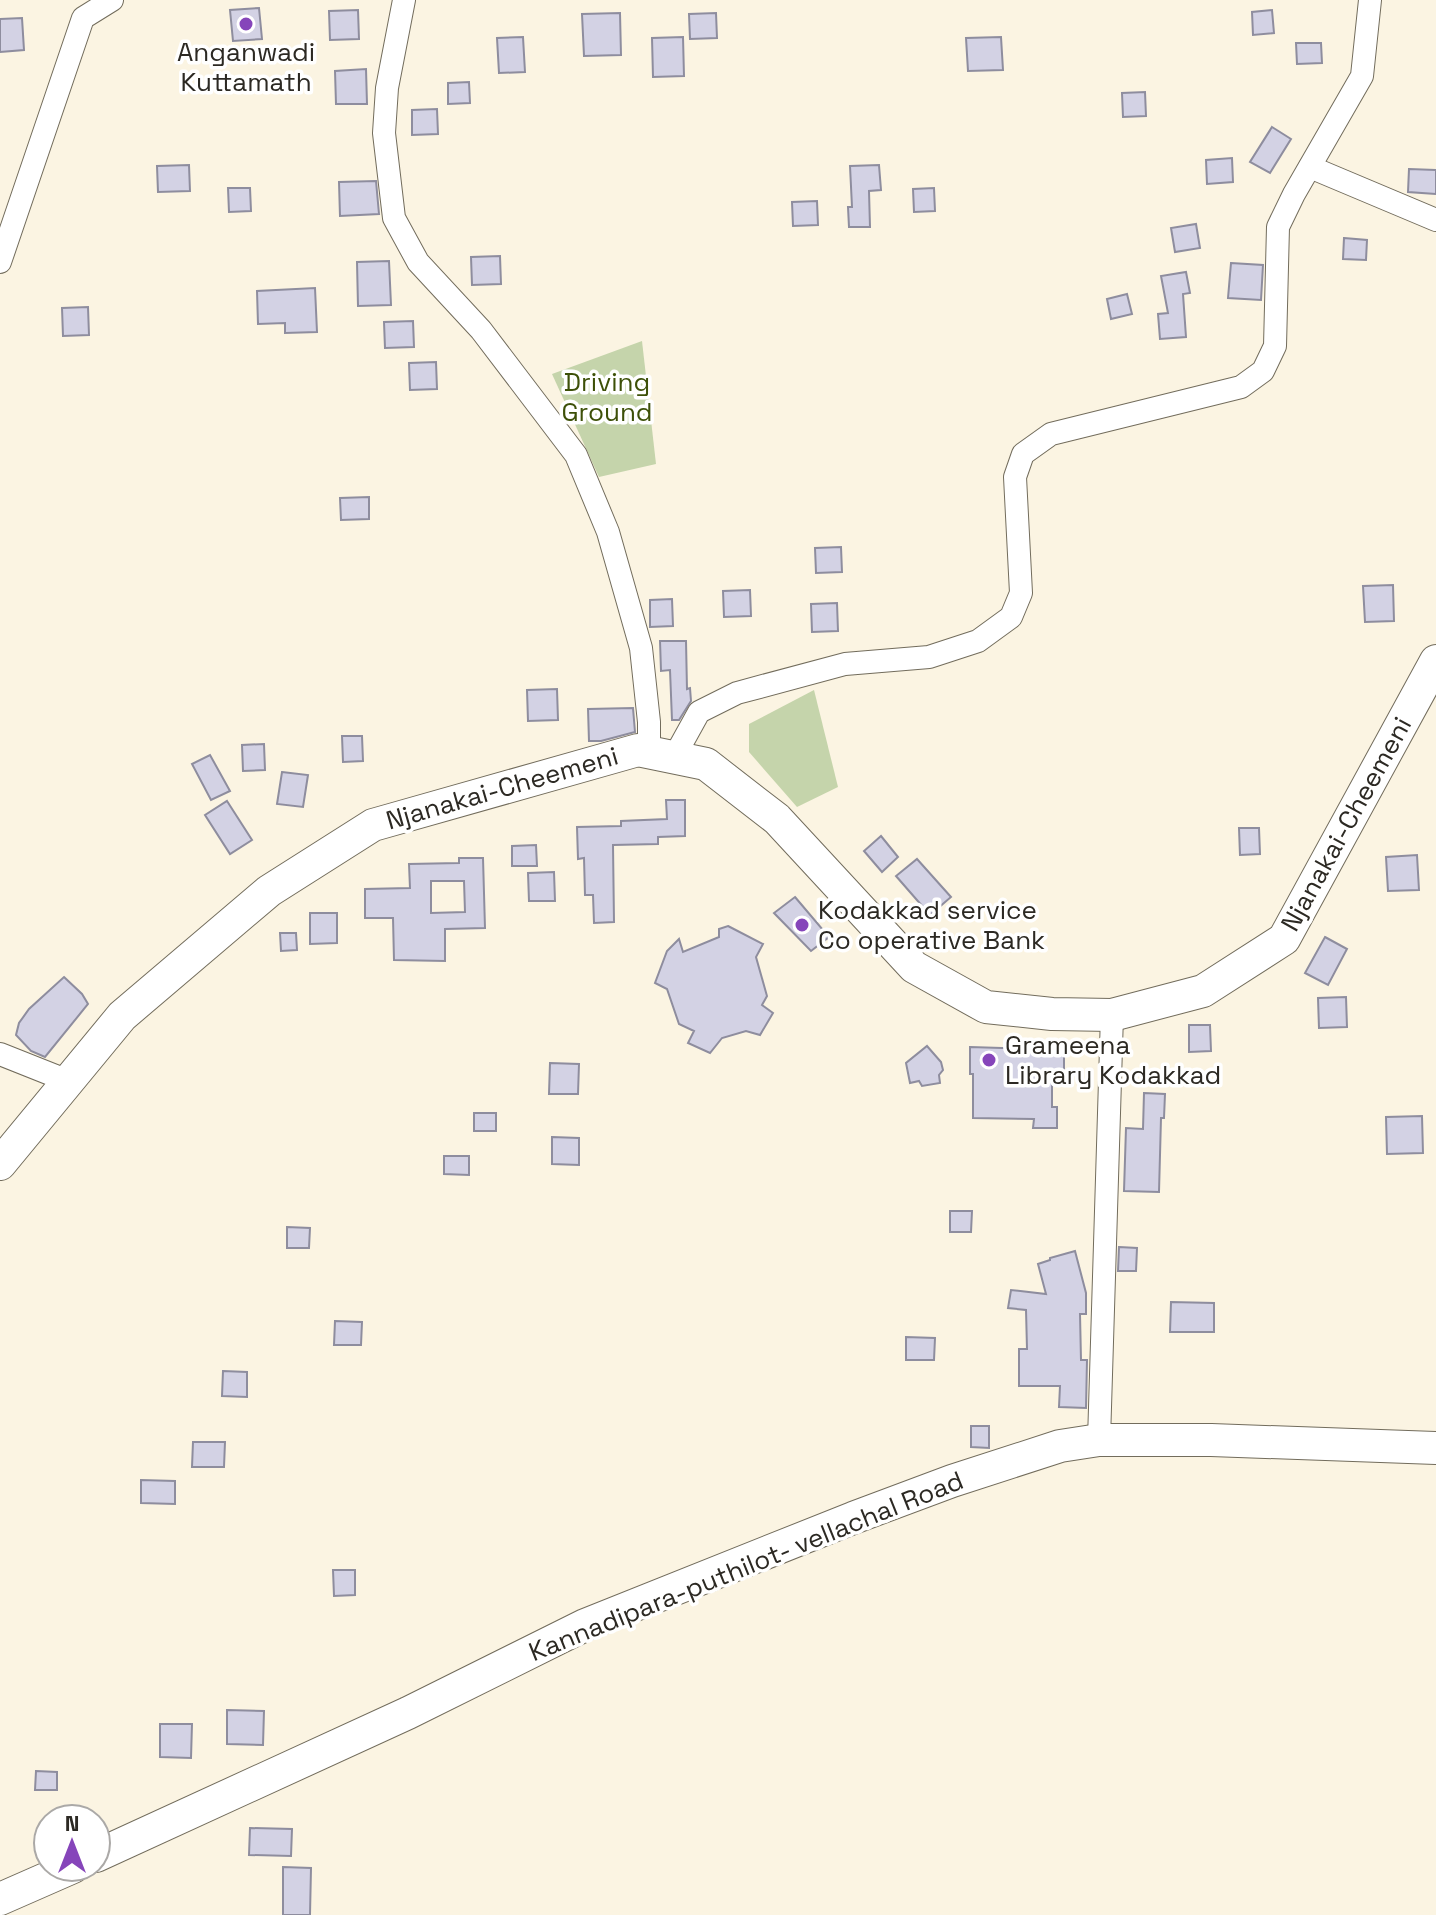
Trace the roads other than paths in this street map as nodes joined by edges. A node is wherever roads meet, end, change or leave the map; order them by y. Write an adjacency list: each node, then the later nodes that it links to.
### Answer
1 (112, 0): 6 (street)
2 (404, 0): 8 (street)
3 (1370, 0): 4 (street)
4 (1310, 167): 5 (street); 8 (street)
5 (1436, 220)
6 (0, 262)
7 (1436, 661): 9 (main road, Njanakai-Cheemeni)
8 (661, 755): 9 (main road, Njanakai-Cheemeni); 11 (main road, Njanakai-Cheemeni)
9 (1112, 1015): 13 (street)
10 (0, 1054): 11 (street)
11 (68, 1081): 12 (main road, Njanakai-Cheemeni)
12 (0, 1164)
13 (1099, 1440): 14 (main road, Kannadipara-puthilot- vellachal Road); 15 (main road, Kannadipara-puthilot- vellachal Road)
14 (1436, 1448)
15 (112, 1849)
16 (36, 1883): 17 (main road)
17 (0, 1899)

